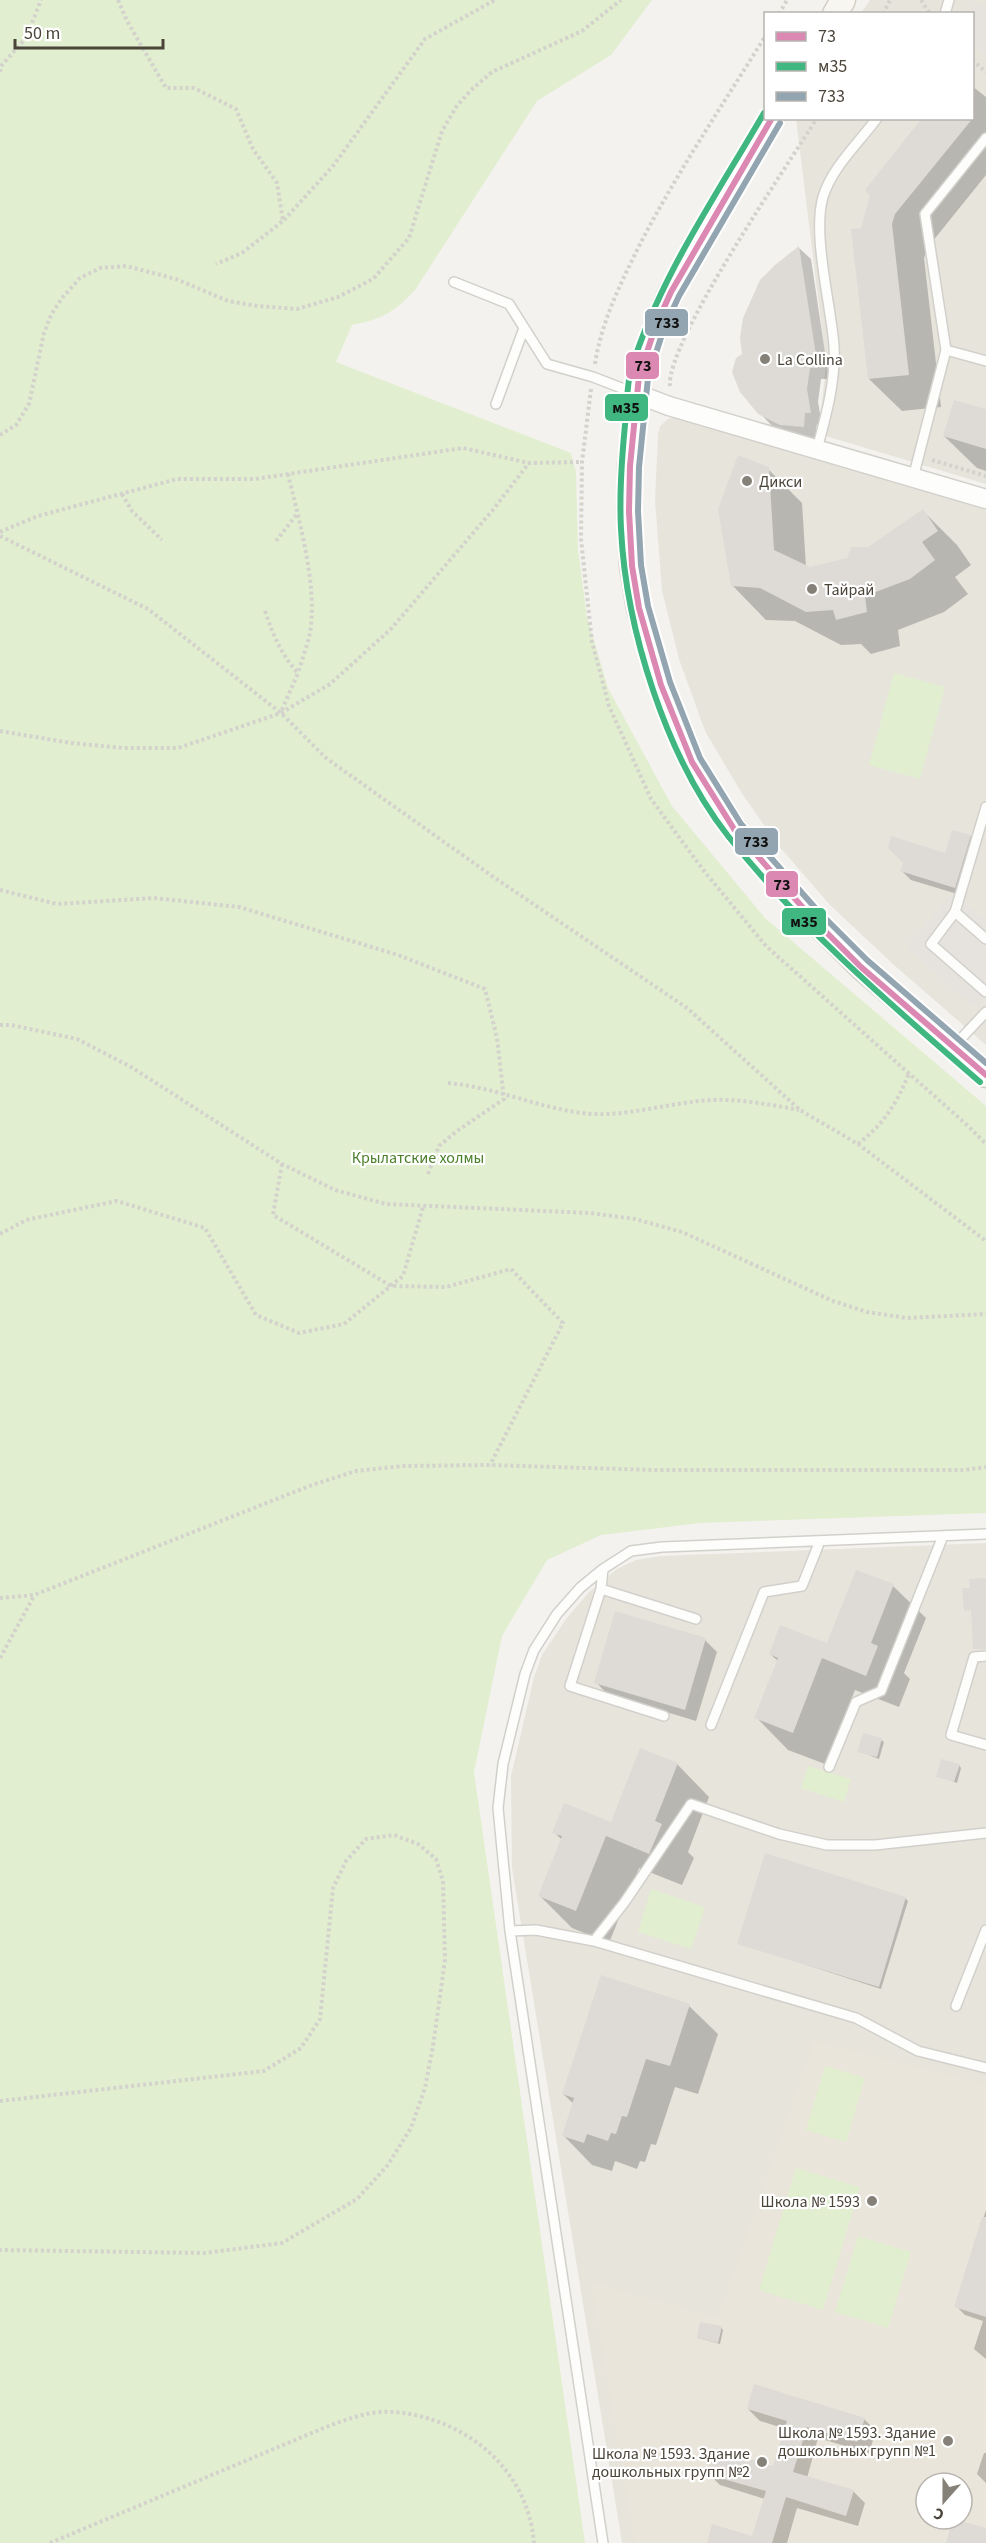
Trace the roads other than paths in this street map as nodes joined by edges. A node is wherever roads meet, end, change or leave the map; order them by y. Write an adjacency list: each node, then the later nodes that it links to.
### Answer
1 (771, 120): 8 (street)
2 (875, 120): 10 (lane)
3 (986, 138): 6 (lane)
4 (454, 282): 5 (lane)
5 (524, 328): 8 (lane); 9 (lane)
6 (946, 350): 7 (lane); 11 (lane)
7 (986, 361)
8 (637, 394): 10 (street); 18 (street)
9 (496, 404)
10 (817, 449): 11 (street)
11 (913, 478): 12 (street)
12 (986, 499)
13 (986, 807): 14 (lane)
14 (955, 912): 15 (lane); 16 (lane)
15 (986, 939)
16 (986, 992)
17 (986, 1012): 18 (lane)
18 (953, 1047): 19 (street)
19 (986, 1075)
20 (986, 1534): 21 (lane)
21 (943, 1536): 22 (lane); 30 (lane)
22 (820, 1541): 23 (lane); 28 (lane)
23 (603, 1569): 24 (lane); 33 (lane)
24 (602, 1590): 25 (lane); 27 (lane)
25 (696, 1619)
26 (986, 1656): 29 (lane)
27 (664, 1716)
28 (711, 1725)
29 (986, 1745)
30 (830, 1767)
31 (986, 1833): 34 (lane)
32 (986, 1930): 35 (lane)
33 (510, 1931): 34 (lane); 37 (lane)
34 (594, 1941): 36 (lane)
35 (956, 2006)
36 (986, 2068)
37 (603, 2543)

